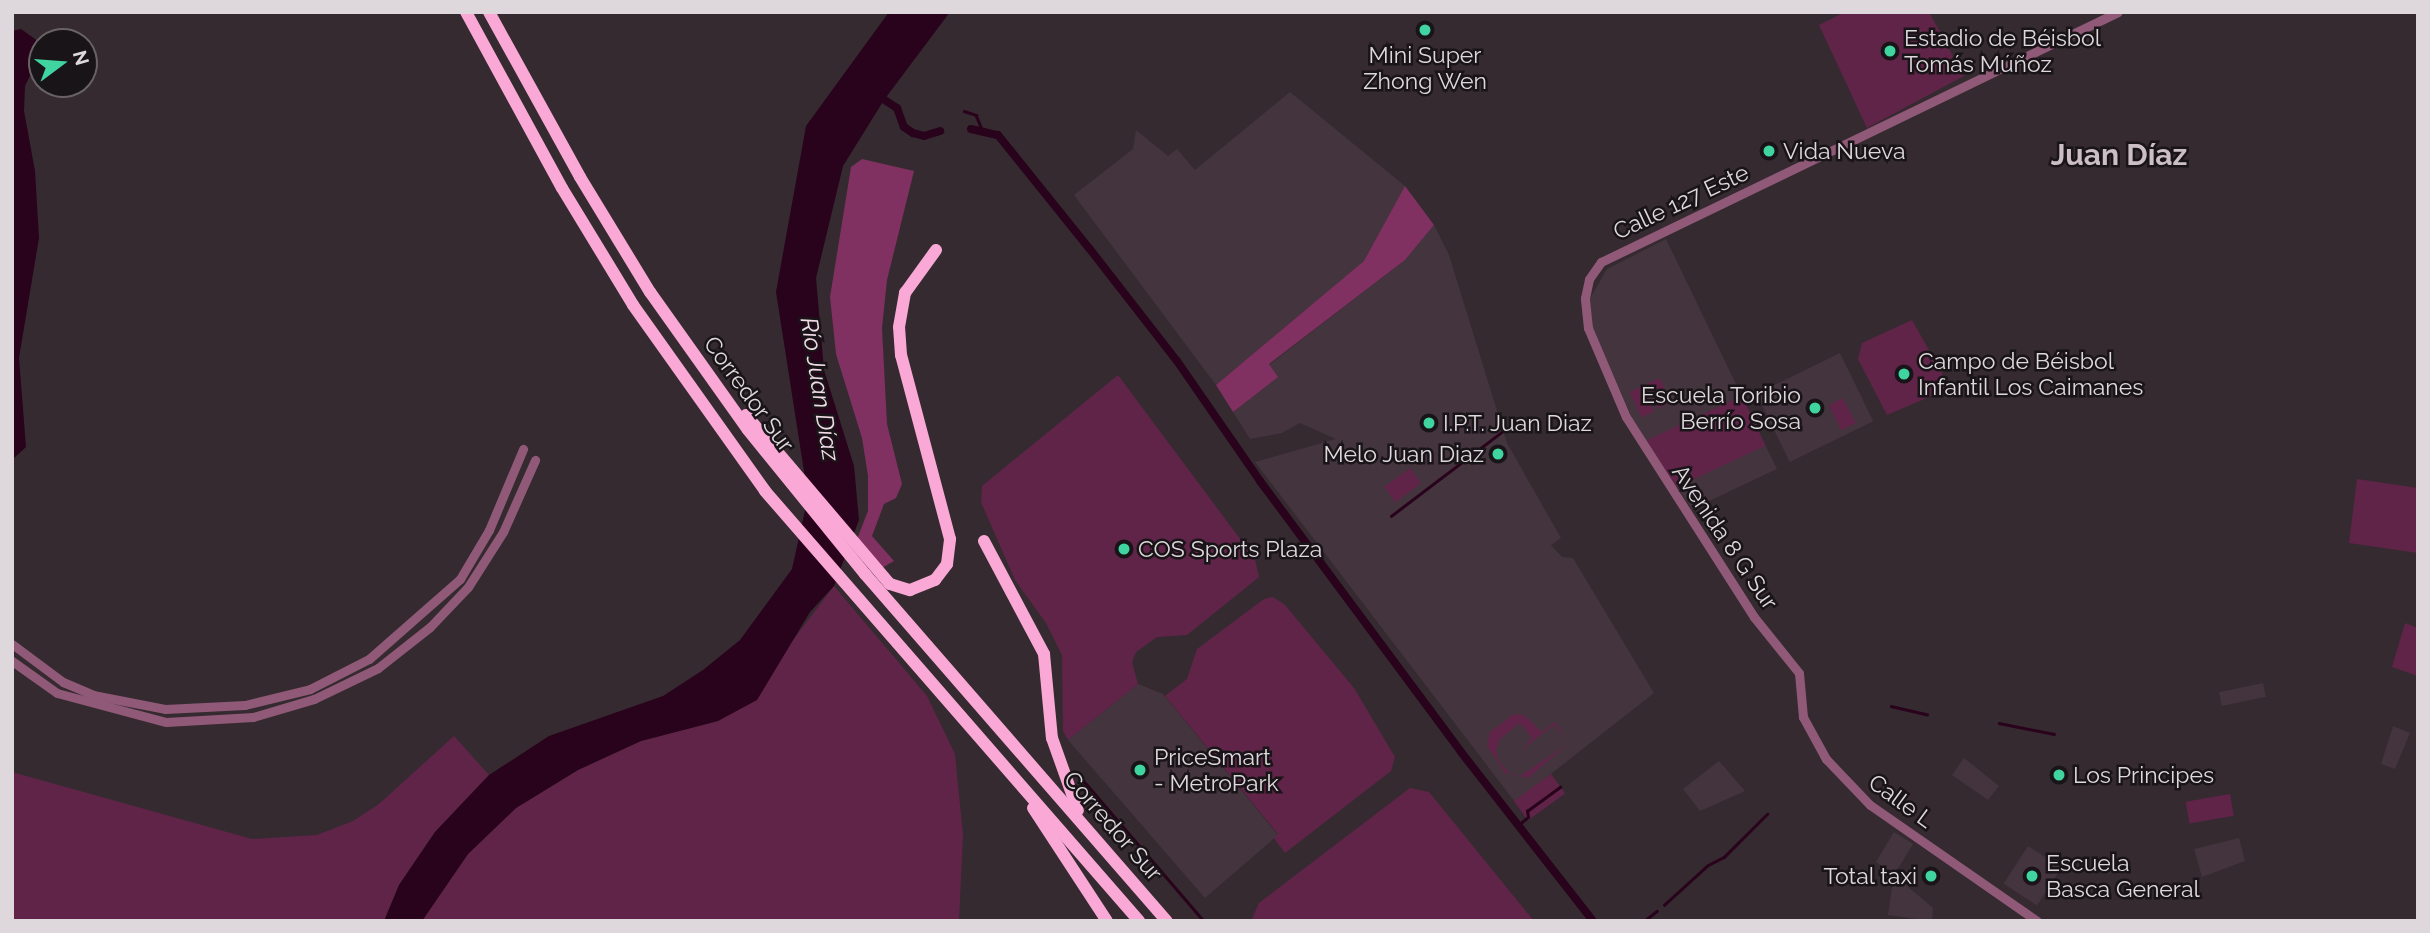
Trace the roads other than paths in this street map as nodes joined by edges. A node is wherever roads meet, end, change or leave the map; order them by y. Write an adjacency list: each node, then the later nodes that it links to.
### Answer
1 (466, 12): 13 (highway, Corredor Sur)
2 (489, 12): 9 (highway, Corredor Sur)
3 (2118, 12): 5 (street, Calle 127 Este)
4 (936, 250): 9 (highway)
5 (1601, 262): 12 (street, Avenida 8 G Sur)
6 (523, 449): 10 (street)
7 (535, 460): 11 (street)
8 (984, 541): 14 (highway)
9 (867, 568): 14 (highway, Corredor Sur)
10 (12, 643)
11 (12, 661)
12 (1799, 673): 15 (street, Calle L)
13 (1006, 767): 16 (highway); 17 (highway, Corredor Sur)
14 (1088, 830): 18 (highway, Corredor Sur)
15 (2038, 919)
16 (1107, 921)
17 (1139, 921)
18 (1167, 921)

